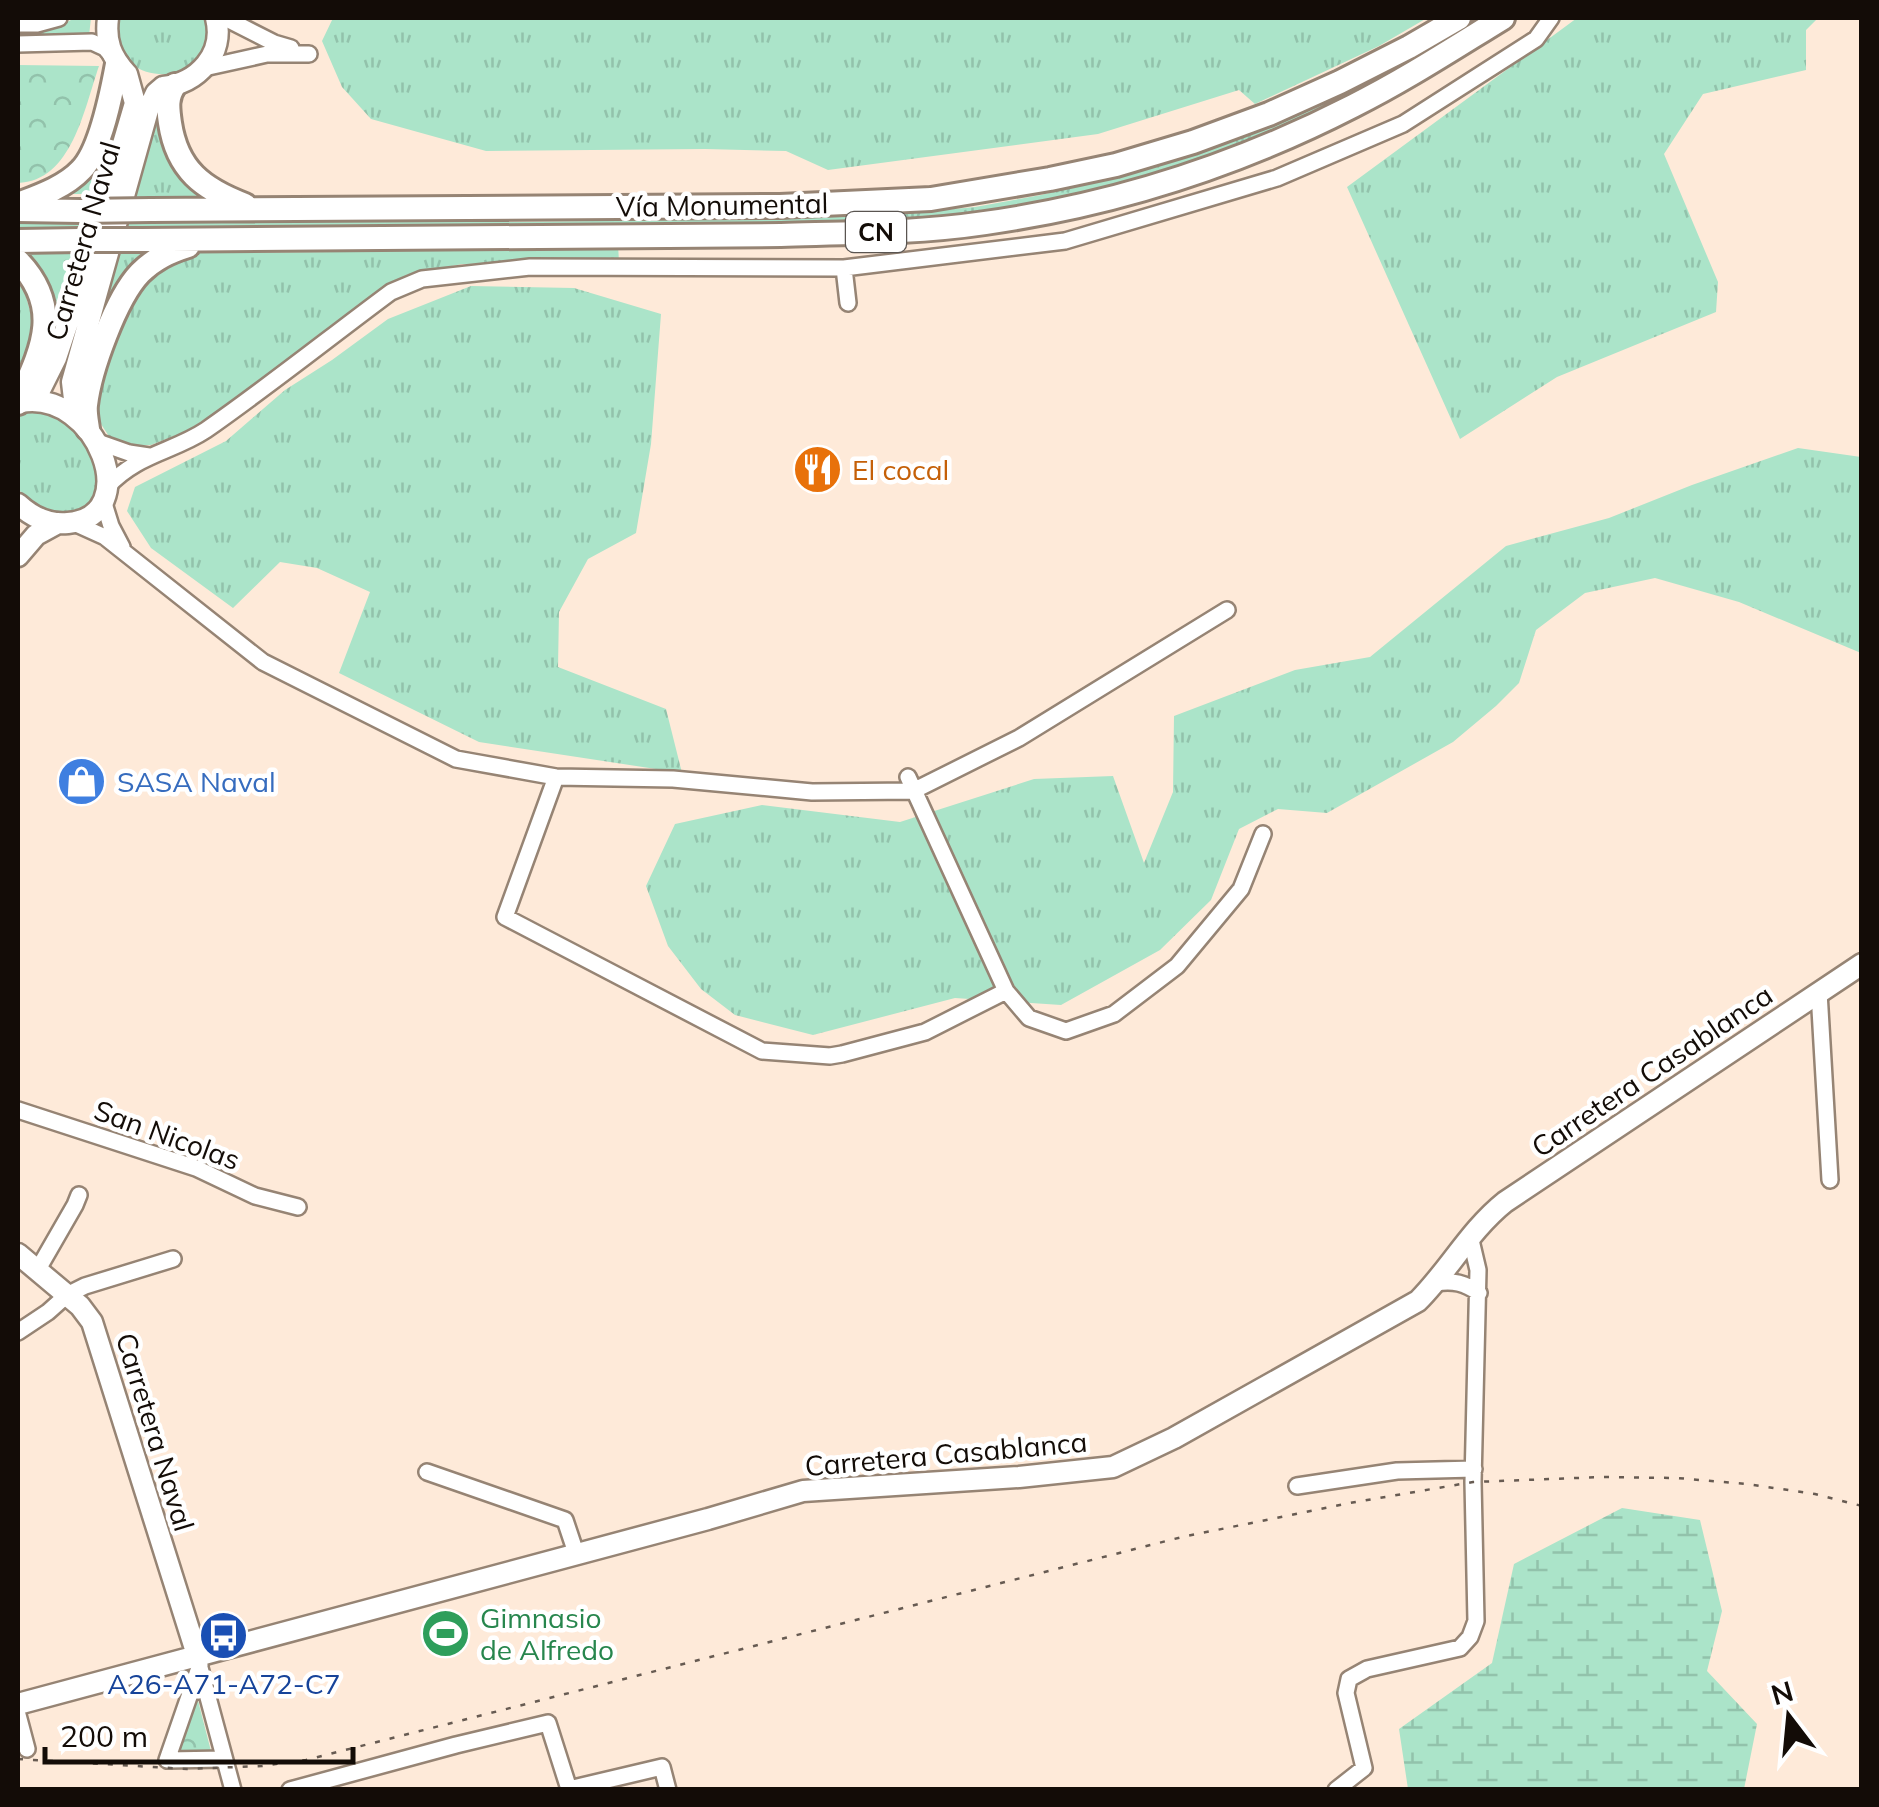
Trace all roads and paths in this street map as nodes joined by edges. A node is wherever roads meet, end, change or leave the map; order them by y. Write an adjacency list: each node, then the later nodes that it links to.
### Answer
1 (59, 18): 8 (street)
2 (108, 18): 10 (main road, Carretera Naval)
3 (216, 18): 11 (main road)
4 (225, 18): 11 (street)
5 (1459, 18): 14 (highway, Vía Monumental / CN)
6 (1503, 18): 15 (highway, Vía Monumental / CN)
7 (1551, 18): 18 (street)
8 (18, 24)
9 (18, 44): 10 (street)
10 (118, 65): 12 (main road); 13 (highway); 20 (main road, Carretera Naval)
11 (204, 68): 12 (main road)
12 (169, 86): 14 (highway); 21 (main road, Carretera Naval)
13 (18, 207): 14 (highway, Vía Monumental / CN, bridge)
14 (262, 211)
15 (205, 240): 16 (highway, Vía Monumental / CN, bridge); 21 (highway)
16 (18, 241)
17 (18, 261): 20 (highway)
18 (844, 268): 19 (street); 22 (street)
19 (848, 303)
20 (21, 402): 21 (main road)
21 (86, 428): 22 (street); 23 (main road, Carretera Naval)
22 (149, 456): 23 (street)
23 (105, 493): 25 (main road); 27 (street)
24 (18, 504): 25 (main road)
25 (66, 523): 26 (main road); 27 (street)
26 (18, 556)
27 (130, 559): 29 (street)
28 (1226, 610): 30 (street)
29 (556, 776): 30 (street); 33 (street)
30 (910, 784): 33 (street)
31 (1262, 834): 33 (street)
32 (1862, 964): 34 (main road, Carretera Casablanca)
33 (1006, 991)
34 (1819, 992): 36 (street); 39 (main road, Carretera Casablanca)
35 (18, 1110): 38 (street, San Nicolas)
36 (1830, 1180)
37 (79, 1195): 42 (street)
38 (298, 1207)
39 (1470, 1236): 43 (main road, Carretera Casablanca); 44 (street)
40 (18, 1254): 42 (main road, Carretera Naval)
41 (173, 1258): 45 (street)
42 (37, 1270): 45 (main road, Carretera Naval)
43 (1436, 1284): 44 (street); 50 (main road, Carretera Casablanca)
44 (1479, 1293): 47 (street)
45 (67, 1295): 46 (street); 51 (main road, Carretera Naval)
46 (18, 1332)
47 (1474, 1469): 49 (street); 61 (street)
48 (426, 1472): 50 (street)
49 (1297, 1486)
50 (576, 1553): 51 (main road, Carretera Casablanca)
51 (198, 1660): 52 (main road, Carretera Casablanca); 54 (street); 55 (street)
52 (18, 1704)
53 (18, 1715): 56 (street)
54 (180, 1718): 55 (street); 57 (street)
55 (214, 1720): 57 (street)
56 (27, 1749)
57 (224, 1760): 58 (street)
58 (234, 1790)
59 (290, 1790): 60 (street)
60 (668, 1790)
61 (1336, 1790)

